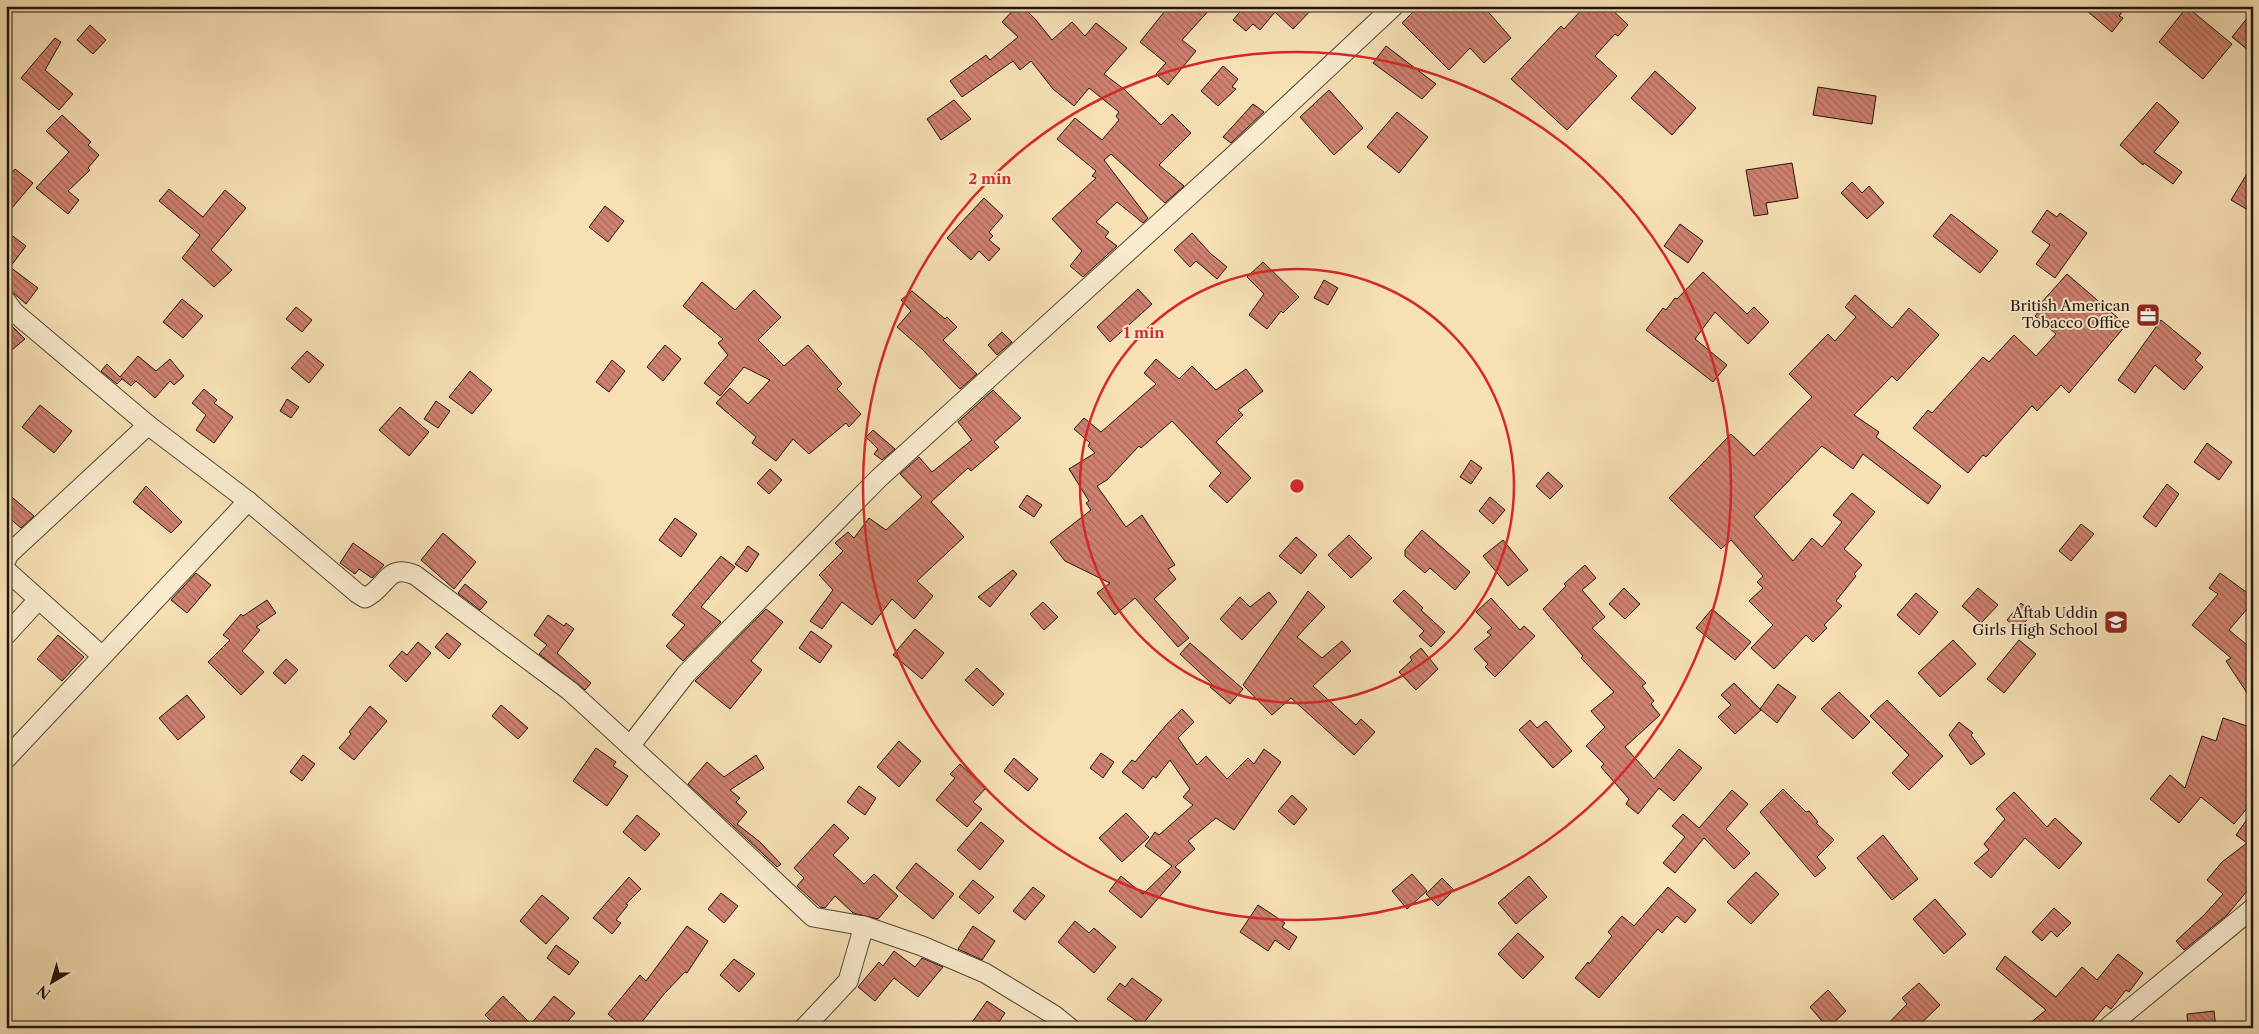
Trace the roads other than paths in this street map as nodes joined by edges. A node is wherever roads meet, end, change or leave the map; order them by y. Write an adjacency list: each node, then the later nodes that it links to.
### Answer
1 (1394, 6): 10 (street)
2 (6, 301): 3 (street)
3 (148, 425): 4 (street); 5 (street)
4 (248, 502): 9 (street); 10 (street)
5 (6, 560)
6 (6, 570): 7 (street)
7 (38, 600): 8 (street); 9 (street)
8 (6, 635)
9 (102, 656): 11 (street)
10 (630, 746): 13 (street)
11 (6, 759)
12 (2253, 908): 16 (street)
13 (864, 926): 14 (street); 15 (street)
14 (804, 1028)
15 (1070, 1028)
16 (2107, 1028)

